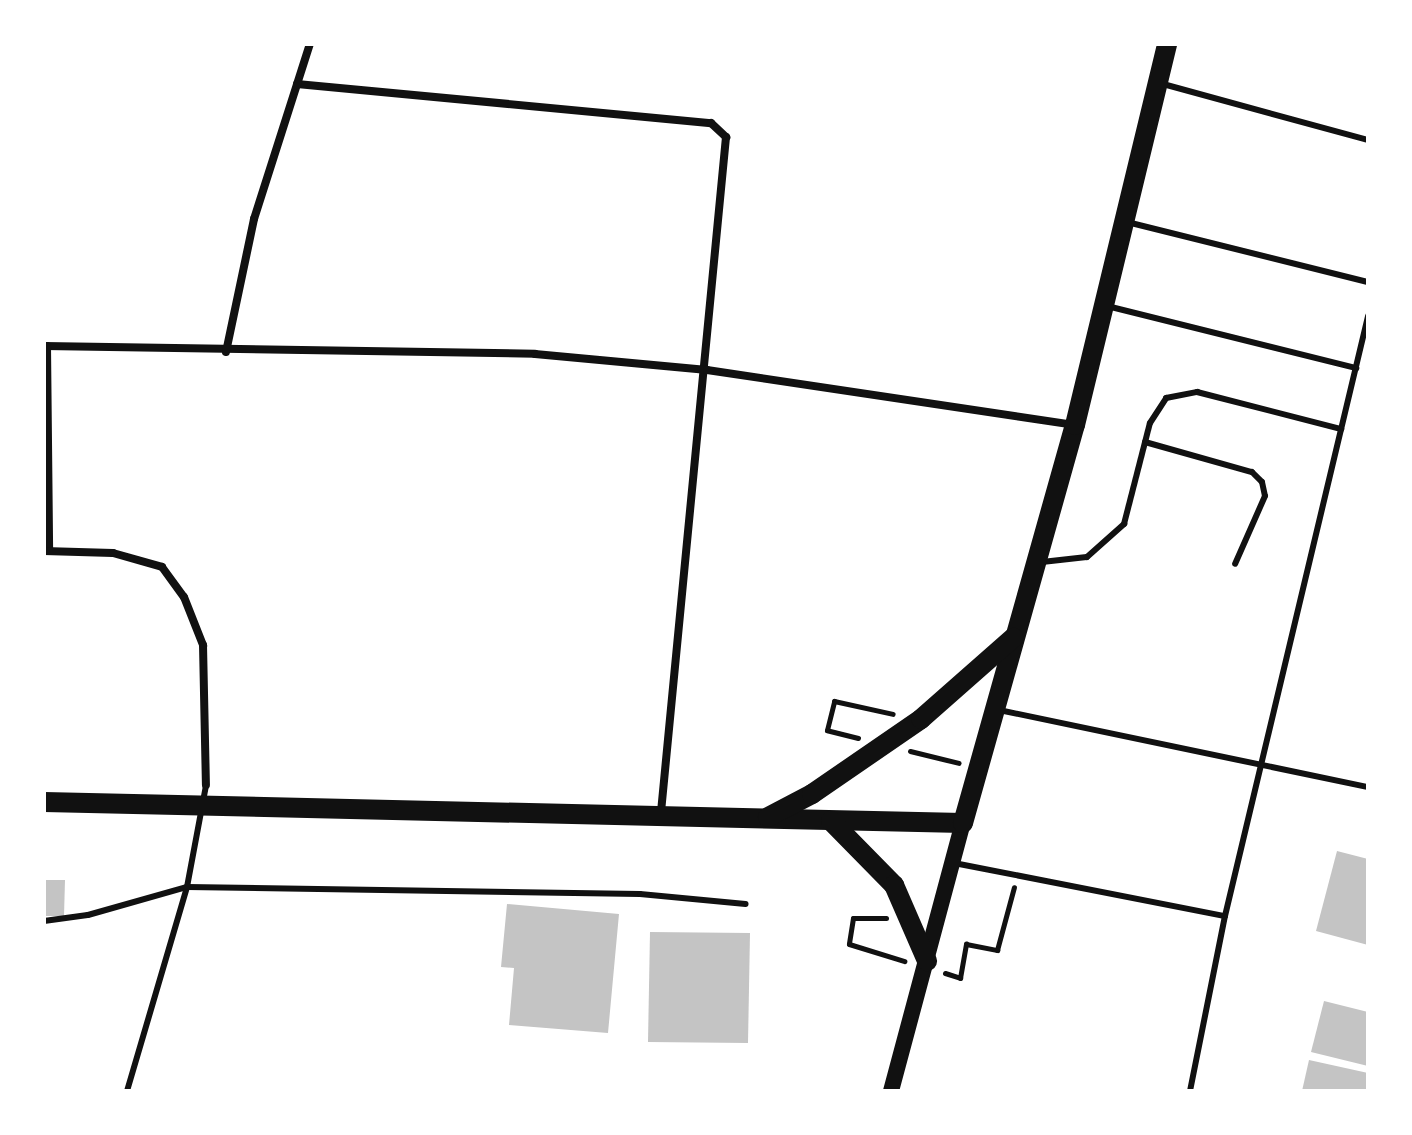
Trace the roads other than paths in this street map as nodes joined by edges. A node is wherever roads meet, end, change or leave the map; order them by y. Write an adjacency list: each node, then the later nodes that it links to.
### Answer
1 (310, 44): 4 (street)
2 (1167, 44): 3 (main road)
3 (1157, 82): 5 (lane); 6 (main road)
4 (297, 84): 11 (street); 13 (street)
5 (1368, 140)
6 (1127, 222): 7 (lane); 8 (main road)
7 (1368, 282)
8 (1106, 305): 12 (lane); 14 (main road)
9 (1368, 316): 12 (lane)
10 (46, 346): 11 (street); 17 (street)
11 (226, 352): 13 (street)
12 (1356, 368): 15 (lane)
13 (707, 370): 14 (street); 26 (street)
14 (1075, 425): 18 (main road)
15 (1341, 429): 16 (lane); 22 (lane)
16 (1145, 442): 18 (lane); 19 (lane)
17 (46, 551): 24 (street)
18 (1038, 563): 20 (main road)
19 (1235, 564)
20 (1013, 638): 21 (main road); 27 (main road)
21 (995, 710): 22 (lane); 29 (main road)
22 (1261, 762): 23 (lane); 33 (lane)
23 (1368, 787)
24 (206, 796): 25 (main road); 26 (main road); 31 (lane)
25 (44, 802)
26 (661, 812): 27 (main road)
27 (765, 818): 28 (main road)
28 (831, 821): 29 (main road); 35 (main road)
29 (963, 823): 30 (main road)
30 (954, 863): 33 (lane); 35 (main road)
31 (187, 887): 32 (lane); 34 (lane); 36 (lane)
32 (746, 904)
33 (1225, 916): 38 (lane)
34 (44, 921)
35 (927, 961): 37 (main road)
36 (127, 1091)
37 (891, 1091)
38 (1190, 1091)

